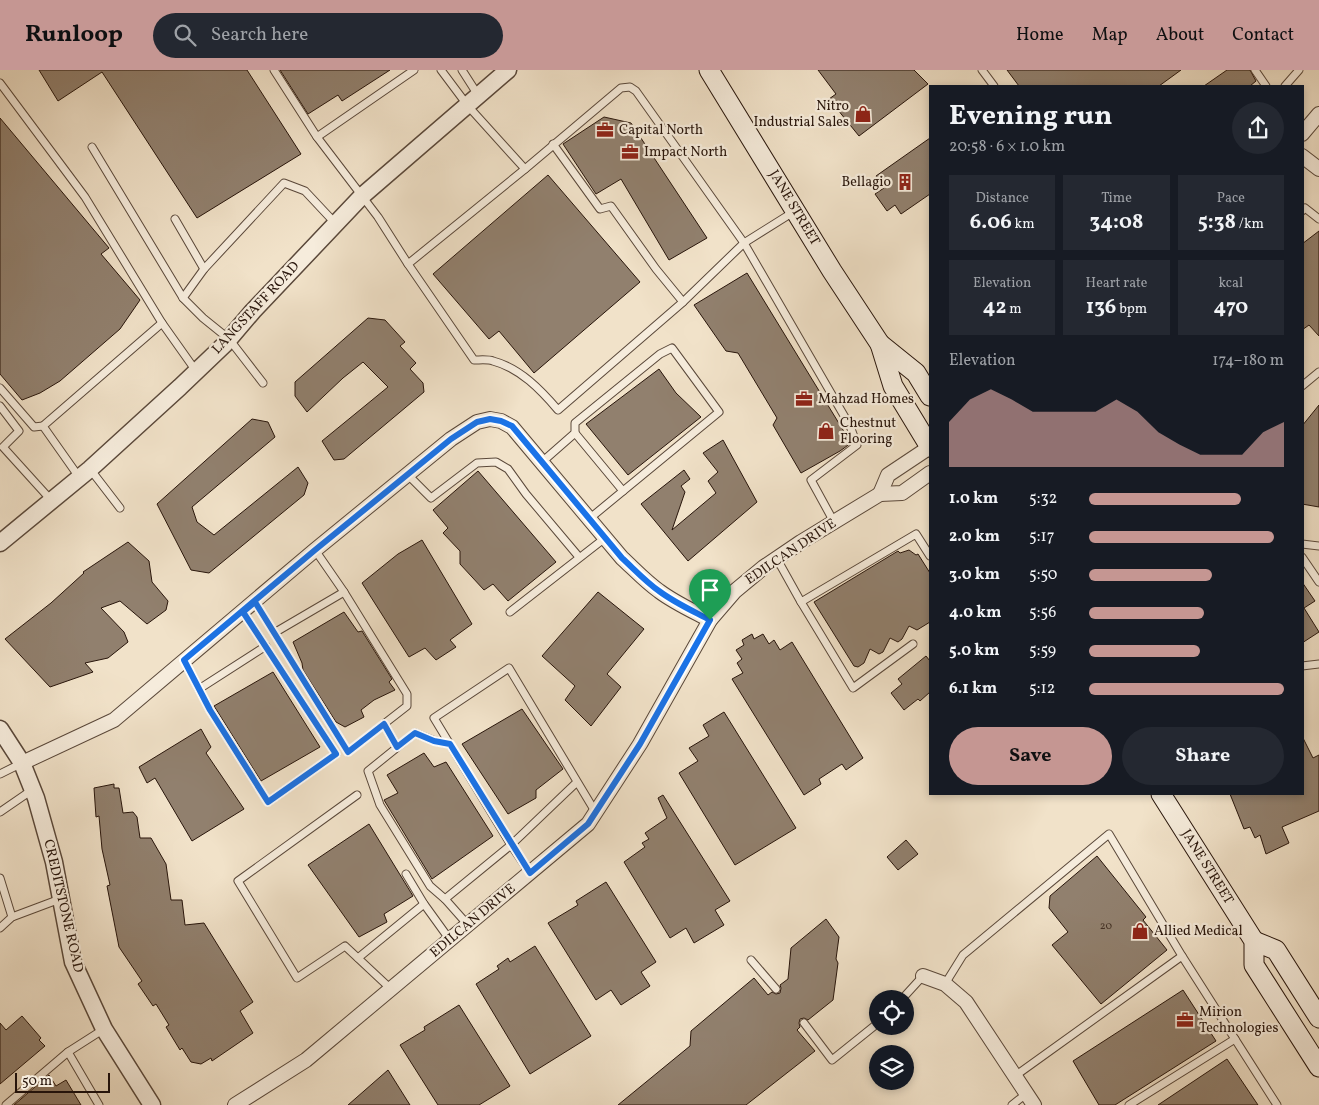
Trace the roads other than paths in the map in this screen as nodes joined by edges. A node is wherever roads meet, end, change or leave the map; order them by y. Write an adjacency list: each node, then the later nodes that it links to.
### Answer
1 (274, 70): 17 (lane)
2 (414, 70): 17 (lane)
3 (441, 70): 14 (lane)
4 (462, 70): 14 (lane)
5 (508, 70): 14 (street, LANGSTAFF ROAD)
6 (710, 70): 25 (main road, JANE STREET)
7 (982, 70): 11 (lane)
8 (1255, 70): 12 (lane)
9 (1299, 70): 13 (lane)
10 (0, 83): 34 (lane)
11 (993, 85)
12 (1265, 85)
13 (1287, 85)
14 (474, 101): 21 (lane); 23 (street, LANGSTAFF ROAD)
15 (1319, 114): 16 (street)
16 (1304, 131)
17 (317, 138): 23 (lane)
18 (553, 144): 21 (lane); 29 (lane); 33 (lane)
19 (92, 147): 32 (lane)
20 (1304, 158): 22 (street)
21 (525, 169): 30 (lane)
22 (1319, 169)
23 (362, 196): 28 (street, LANGSTAFF ROAD); 30 (lane)
24 (1304, 209): 27 (lane)
25 (795, 211): 29 (lane); 36 (main road, JANE STREET)
26 (175, 219): 31 (lane)
27 (1319, 219)
28 (336, 224): 31 (lane); 35 (street, LANGSTAFF ROAD)
29 (744, 243): 33 (lane); 58 (lane)
30 (408, 264): 33 (lane)
31 (204, 269): 32 (lane)
32 (183, 298): 35 (lane)
33 (683, 302)
34 (162, 323): 37 (lane); 44 (lane)
35 (229, 339): 37 (street, LANGSTAFF ROAD); 39 (lane)
36 (880, 344): 42 (main road, JANE STREET); 46 (main road, JANE STREET)
37 (196, 372): 50 (street, LANGSTAFF ROAD)
38 (1319, 372): 40 (lane)
39 (263, 383)
40 (1304, 384)
41 (0, 388): 44 (lane)
42 (929, 394)
43 (0, 406): 47 (lane)
44 (43, 426): 50 (lane)
45 (575, 433): 49 (lane); 53 (lane); 53 (lane)
46 (929, 445)
47 (2, 448): 55 (lane)
48 (929, 448): 54 (street)
49 (542, 462): 52 (street); 57 (street)
50 (84, 473): 55 (street, LANGSTAFF ROAD); 56 (lane)
51 (929, 474): 54 (street, EDILCAN DRIVE)
52 (408, 475): 63 (street); 65 (lane)
53 (624, 491): 57 (lane)
54 (880, 494): 58 (street, EDILCAN DRIVE)
55 (51, 500): 60 (street, LANGSTAFF ROAD)
56 (120, 508)
57 (590, 519): 59 (street)
58 (834, 522): 66 (street, EDILCAN DRIVE)
59 (605, 538): 65 (lane); 74 (street)
60 (0, 543)
61 (1304, 544): 62 (lane)
62 (1319, 546)
63 (315, 550): 69 (lane); 70 (street)
64 (929, 554): 71 (lane)
65 (580, 558): 73 (lane)
66 (777, 559): 71 (lane); 74 (street, EDILCAN DRIVE)
67 (1304, 560): 68 (lane)
68 (1319, 582)
69 (344, 592): 75 (lane); 82 (lane)
70 (255, 602): 72 (street); 75 (lane)
71 (801, 602): 76 (lane)
72 (243, 612): 77 (lane); 78 (street)
73 (510, 612)
74 (710, 620): 93 (street, EDILCAN DRIVE)
75 (274, 633): 82 (lane)
76 (913, 644)
77 (266, 646): 81 (lane); 81 (lane)
78 (184, 660): 81 (lane); 86 (street)
79 (1319, 664): 80 (lane)
80 (1304, 666)
81 (199, 689)
82 (384, 724): 85 (lane)
83 (0, 728): 86 (street, CREDITSTONE ROAD)
84 (450, 744): 85 (lane); 88 (lane); 94 (lane)
85 (397, 747): 99 (lane)
86 (22, 763): 87 (lane); 89 (street, CREDITSTONE ROAD)
87 (0, 774)
88 (576, 782): 93 (lane); 94 (lane)
89 (32, 790): 92 (lane); 98 (street, CREDITSTONE ROAD)
90 (357, 795): 107 (lane)
91 (1162, 795): 105 (main road, JANE STREET)
92 (0, 812)
93 (596, 813): 95 (street, EDILCAN DRIVE)
94 (511, 845): 95 (lane); 99 (lane)
95 (530, 873): 102 (street, EDILCAN DRIVE)
96 (406, 874): 100 (lane)
97 (0, 878): 101 (lane)
98 (61, 899): 101 (lane); 116 (street, CREDITSTONE ROAD)
99 (445, 900): 102 (lane)
100 (424, 904): 104 (lane); 107 (lane)
101 (12, 917): 103 (lane)
102 (468, 926): 104 (street, EDILCAN DRIVE)
103 (0, 928)
104 (450, 940): 112 (street, EDILCAN DRIVE)
105 (1254, 941): 114 (main road); 120 (main road)
106 (1182, 956): 110 (lane); 118 (lane); 121 (lane)
107 (358, 958): 112 (lane)
108 (751, 960): 111 (lane)
109 (923, 976): 110 (street); 113 (lane)
110 (945, 984): 121 (street)
111 (776, 989)
112 (392, 990): 126 (street, EDILCAN DRIVE)
113 (910, 990)
114 (1319, 1018)
115 (804, 1023): 117 (lane)
116 (104, 1029): 119 (lane); 125 (street, CREDITSTONE ROAD)
117 (869, 1030)
118 (1235, 1039): 128 (lane); 129 (lane)
119 (68, 1052): 123 (lane); 124 (lane)
120 (1319, 1067)
121 (1014, 1076): 122 (street)
122 (1030, 1099): 127 (lane)
123 (6, 1105)
124 (99, 1105)
125 (152, 1105)
126 (235, 1105)
127 (1012, 1105)
128 (1129, 1105)
129 (1277, 1105)

